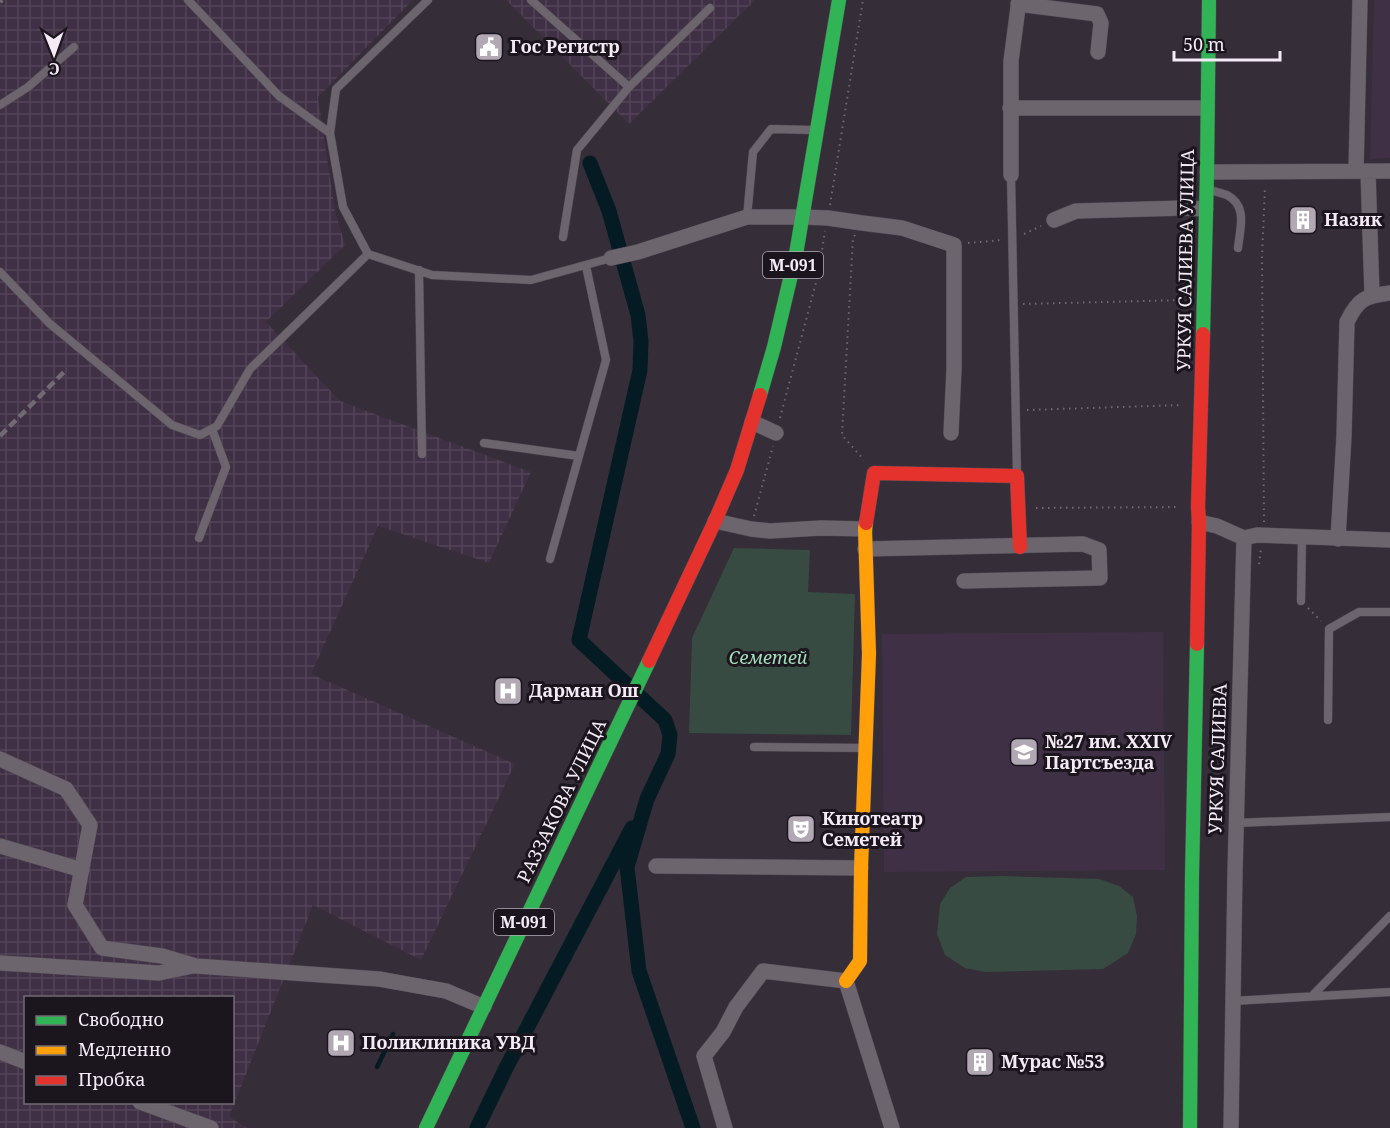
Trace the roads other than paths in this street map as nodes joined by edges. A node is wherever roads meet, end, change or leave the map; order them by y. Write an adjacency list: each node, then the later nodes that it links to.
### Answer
1 (188, 0): 16 (lane)
2 (428, 0): 16 (lane)
3 (531, 0): 11 (lane)
4 (839, 0): 15 (street, М-091)
5 (1209, 0): 14 (street, УРКУЯ САЛИЕВА УЛИЦА)
6 (1360, 0): 17 (street)
7 (1019, 2): 10 (street); 13 (street)
8 (710, 8): 11 (lane)
9 (74, 46): 12 (lane)
10 (1098, 52)
11 (628, 87): 26 (lane)
12 (0, 105)
13 (1010, 108): 14 (street); 20 (street)
14 (1207, 108): 19 (street, УРКУЯ САЛИЕВА УЛИЦА)
15 (818, 130): 23 (lane); 24 (street, М-091)
16 (330, 133): 28 (lane)
17 (1362, 171): 18 (street); 19 (street); 34 (street)
18 (1390, 171)
19 (1207, 172): 21 (street, УРКУЯ САЛИЕВА УЛИЦА)
20 (1011, 175): 42 (lane)
21 (1206, 189): 22 (street, УРКУЯ САЛИЕВА УЛИЦА); 27 (lane)
22 (1206, 209): 25 (street); 43 (street, УРКУЯ САЛИЕВА УЛИЦА)
23 (747, 217): 24 (street); 29 (street)
24 (803, 217): 35 (street, М-091); 38 (street)
25 (1054, 220)
26 (563, 237)
27 (1238, 248)
28 (368, 254): 31 (lane); 36 (lane)
29 (611, 258): 30 (lane)
30 (586, 266): 31 (lane); 41 (lane)
31 (419, 270): 40 (lane)
32 (0, 272): 36 (lane)
33 (1390, 293): 34 (street)
34 (1372, 295): 49 (street)
35 (752, 422): 37 (street); 44 (street, М-091)
36 (212, 429): 47 (lane)
37 (776, 433)
38 (951, 433)
39 (484, 443): 41 (lane)
40 (422, 454)
41 (579, 456): 53 (lane)
42 (1017, 476): 45 (street); 51 (street)
43 (1199, 514): 48 (street); 82 (street, УРКУЯ САЛИЕВА)
44 (715, 521): 45 (street); 74 (street, РАЗЗАКОВА УЛИЦА / М-091)
45 (865, 529): 52 (street)
46 (1302, 537): 48 (street); 49 (street); 55 (lane)
47 (199, 538)
48 (1244, 538): 62 (street, УРКУЯ САЛИЕВА)
49 (1338, 538): 50 (street)
50 (1390, 540)
51 (1020, 547): 52 (street); 54 (street)
52 (865, 549): 59 (street)
53 (550, 559)
54 (964, 581)
55 (1301, 601)
56 (1390, 612): 57 (lane)
57 (1328, 720)
58 (754, 747): 59 (lane)
59 (866, 748): 65 (street)
60 (0, 759): 66 (street)
61 (1390, 817): 62 (lane)
62 (1236, 823): 73 (street, УРКУЯ САЛИЕВА)
63 (0, 846): 66 (street)
64 (656, 866): 65 (street)
65 (861, 868): 70 (street)
66 (82, 870): 69 (street)
67 (1390, 916): 72 (lane)
68 (0, 963): 69 (street)
69 (196, 966): 74 (street)
70 (846, 981): 80 (street); 81 (street)
71 (1390, 992): 72 (lane)
72 (1312, 996): 73 (lane)
73 (1233, 1001): 83 (street, УРКУЯ САЛИЕВА)
74 (484, 1007): 79 (street, РАЗЗАКОВА УЛИЦА / М-091)
75 (0, 1052): 76 (street)
76 (24, 1061)
77 (145, 1104): 78 (street)
78 (211, 1128)
79 (426, 1128)
80 (725, 1128)
81 (892, 1128)
82 (1190, 1128)
83 (1231, 1128)

